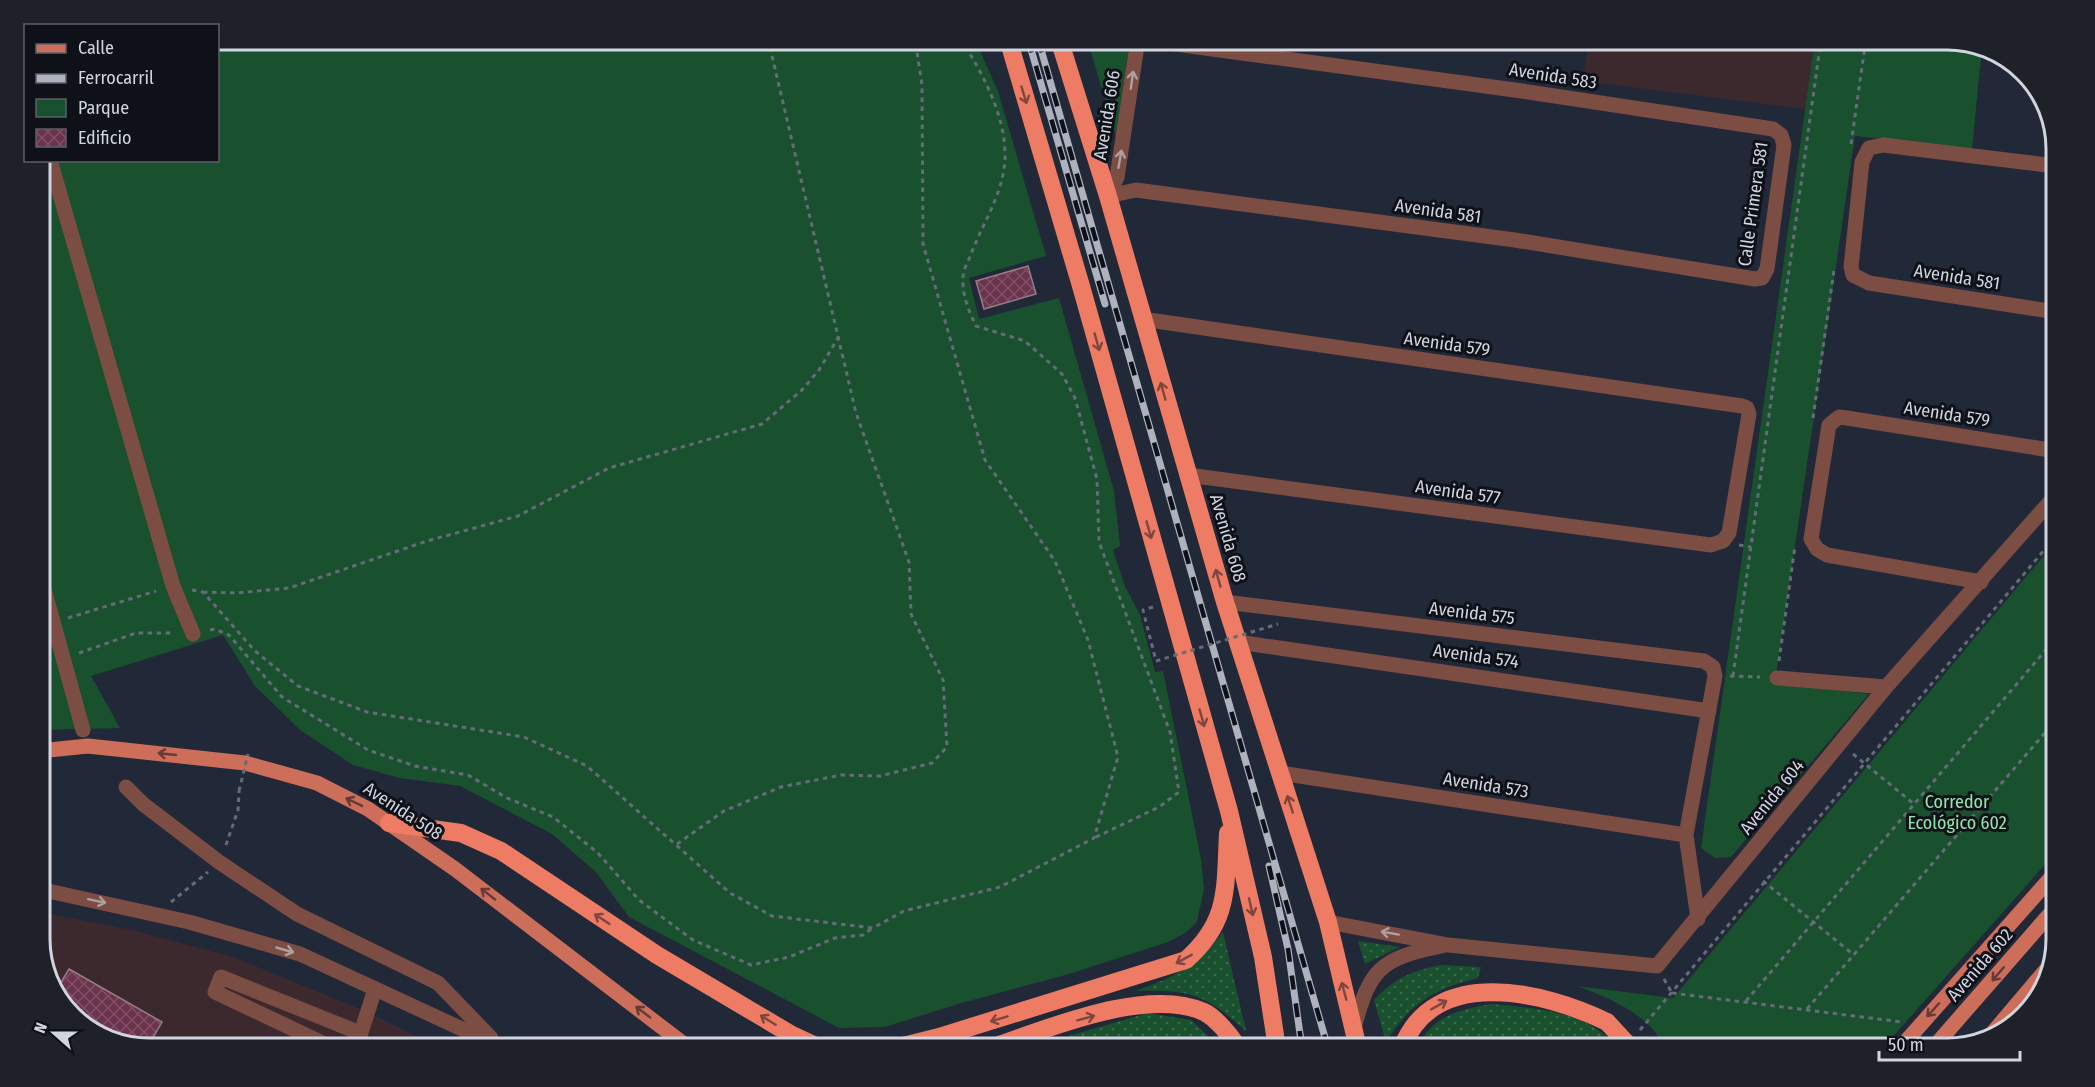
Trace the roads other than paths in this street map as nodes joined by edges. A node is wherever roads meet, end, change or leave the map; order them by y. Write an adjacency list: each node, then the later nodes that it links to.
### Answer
1 (1011, 50): 28 (highway, one-way to 28)
2 (1062, 50): 8 (highway, Avenida 608)
3 (1136, 50): 8 (street, Avenida 606, one-way to 3)
4 (1218, 50): 5 (street, Avenida 583)
5 (1781, 135): 9 (street, Calle Primera 581)
6 (51, 162): 19 (street)
7 (2045, 165): 10 (street, Avenida 581)
8 (1108, 196): 9 (street, Avenida 581); 11 (highway, Avenida 608)
9 (1762, 278)
10 (2045, 310)
11 (1142, 320): 13 (highway, Avenida 608, one-way to 11); 15 (street, Avenida 579)
12 (2045, 449): 16 (street, Avenida 579)
13 (1188, 475): 15 (street, Avenida 577); 17 (highway, Avenida 608, one-way to 13)
14 (2045, 507): 16 (street, Avenida 604)
15 (1723, 541)
16 (1981, 582): 22 (street, Avenida 604)
17 (1225, 602): 20 (highway, Avenida 608); 23 (street, Avenida 575)
18 (50, 608): 24 (street)
19 (193, 634)
20 (1238, 642): 23 (street, Avenida 574); 26 (highway, Avenida 608)
21 (1777, 678): 22 (street)
22 (1886, 687): 33 (street, Avenida 604)
23 (1709, 711): 30 (street)
24 (86, 737): 25 (main road, Avenida 508); 29 (main road, Avenida 508, one-way to 24)
25 (50, 748)
26 (1280, 773): 30 (street, Avenida 573); 35 (highway, Avenida 608, one-way to 26)
27 (126, 787): 45 (street)
28 (1229, 811): 48 (highway, one-way to 48); 51 (highway, one-way to 51)
29 (389, 823): 46 (main road, Avenida 508, one-way to 29); 47 (highway, one-way to 29)
30 (1686, 835): 33 (street)
31 (2046, 883): 55 (main road, one-way to 55)
32 (50, 891): 38 (street, one-way to 38)
33 (1698, 919): 36 (street, Avenida 604)
34 (2046, 919): 56 (main road, Avenida 602, one-way to 56)
35 (1328, 922): 36 (street, Avenida 604, one-way to 35); 40 (highway, Avenida 608, one-way to 35)
36 (1448, 945): 40 (street, Avenida 604)
37 (2034, 984): 39 (main road)
38 (375, 989): 41 (street); 44 (street)
39 (2005, 1018)
40 (1354, 1028): 52 (highway, Avenida 608)
41 (360, 1033): 42 (street); 43 (street)
42 (312, 1038)
43 (359, 1038)
44 (481, 1038)
45 (491, 1038)
46 (676, 1038)
47 (798, 1038)
48 (935, 1038)
49 (1020, 1038): 50 (highway, one-way to 50)
50 (1229, 1038)
51 (1275, 1038)
52 (1356, 1038)
53 (1408, 1038): 54 (highway, one-way to 54, bridge)
54 (1632, 1038)
55 (1909, 1038)
56 (1942, 1038)

